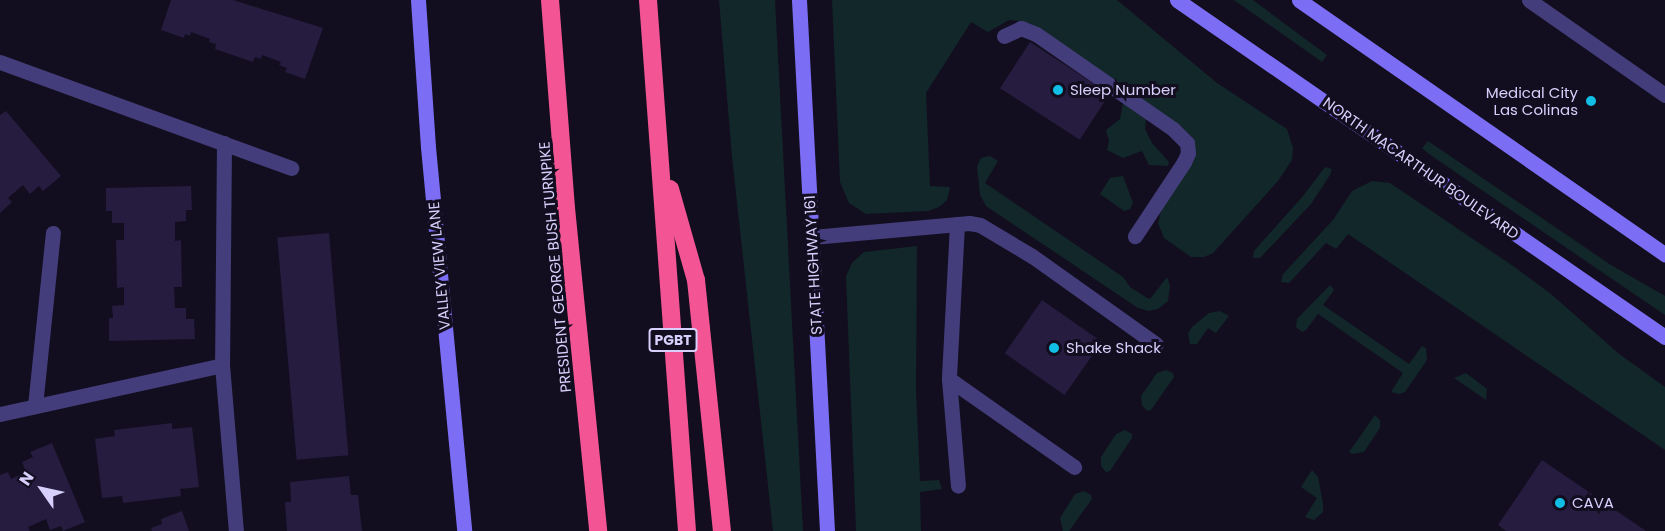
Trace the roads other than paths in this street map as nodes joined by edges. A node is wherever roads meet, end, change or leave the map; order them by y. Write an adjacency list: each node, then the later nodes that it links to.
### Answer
1 (418, 0): 28 (main road, VALLEY VIEW LANE)
2 (550, 0): 29 (highway, PRESIDENT GEORGE BUSH TURNPIKE)
3 (648, 0): 12 (highway, PGBT)
4 (799, 0): 17 (main road, STATE HIGHWAY 161)
5 (1177, 0): 19 (main road, NORTH MACARTHUR BOULEVARD)
6 (1299, 0): 18 (main road)
7 (1529, 0): 10 (lane)
8 (1004, 36): 16 (lane)
9 (0, 62): 11 (lane)
10 (1665, 95)
11 (224, 143): 13 (lane); 21 (lane)
12 (660, 149): 30 (highway, PGBT); 31 (highway)
13 (291, 168)
14 (957, 224): 17 (lane); 20 (lane); 22 (lane)
15 (53, 233): 23 (lane)
16 (1135, 236)
17 (812, 237): 32 (main road, STATE HIGHWAY 161)
18 (1665, 254)
19 (1665, 337)
20 (1156, 344)
21 (222, 365): 23 (lane); 27 (lane)
22 (949, 379): 25 (lane); 26 (lane)
23 (35, 406): 24 (lane)
24 (0, 414)
25 (1074, 467)
26 (958, 486)
27 (236, 531)
28 (464, 531)
29 (598, 531)
30 (687, 531)
31 (722, 531)
32 (827, 531)

